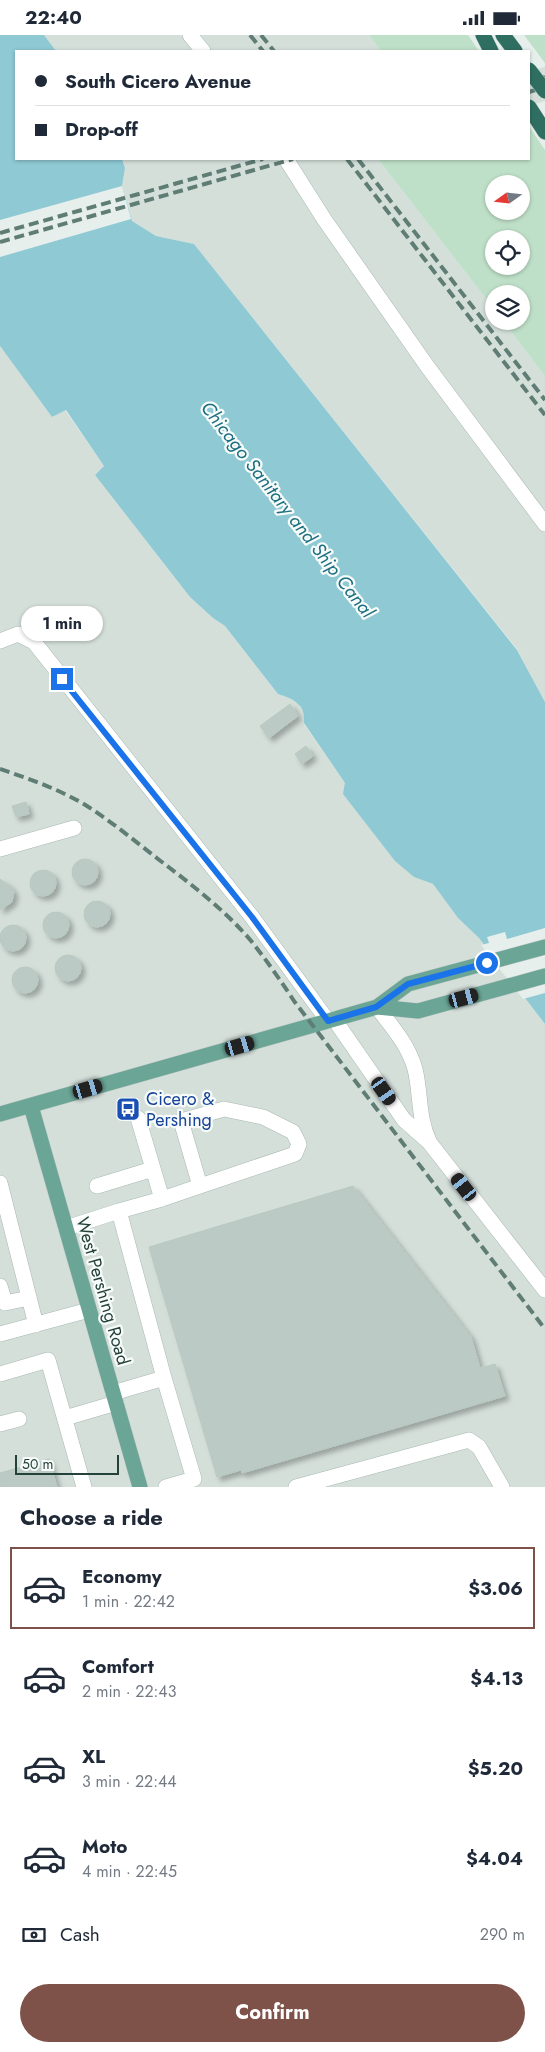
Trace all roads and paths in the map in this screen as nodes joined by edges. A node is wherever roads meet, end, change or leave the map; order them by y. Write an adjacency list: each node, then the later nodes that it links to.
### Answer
1 (190, 35): 3 (lane)
2 (503, 36): 4 (highway)
3 (202, 50)
4 (514, 50)
5 (530, 71): 6 (highway, bridge)
6 (545, 91)
7 (530, 108): 8 (highway)
8 (545, 131)
9 (287, 160): 10 (lane)
10 (545, 524)
11 (0, 641): 17 (lane)
12 (74, 829): 13 (lane)
13 (0, 849)
14 (545, 947): 16 (main road)
15 (545, 976): 16 (main road)
16 (376, 1007): 17 (main road); 21 (lane)
17 (331, 1020): 18 (main road); 21 (lane)
18 (31, 1106): 19 (main road); 29 (main road, West Pershing Road)
19 (0, 1114)
20 (138, 1119): 22 (lane)
21 (430, 1142): 31 (lane)
22 (153, 1169): 24 (lane); 26 (lane)
23 (0, 1183): 28 (lane)
24 (97, 1186)
25 (200, 1186): 25 (lane); 26 (lane)
26 (162, 1199): 27 (lane)
27 (119, 1211): 29 (lane); 38 (lane)
28 (5, 1220): 32 (lane)
29 (66, 1228): 34 (main road, West Pershing Road)
30 (0, 1286): 33 (lane)
31 (545, 1290)
32 (29, 1298): 33 (lane); 35 (lane)
33 (2, 1304)
34 (89, 1310): 35 (lane); 39 (main road, West Pershing Road)
35 (36, 1325): 36 (lane)
36 (0, 1335)
37 (0, 1374): 40 (lane)
38 (164, 1378): 39 (lane); 45 (lane)
39 (114, 1398): 40 (lane); 44 (main road, West Pershing Road)
40 (65, 1418): 43 (lane)
41 (19, 1419): 42 (lane)
42 (0, 1425)
43 (84, 1487)
44 (140, 1487)
45 (166, 1487)
46 (296, 1487): 47 (lane)
47 (502, 1487)

